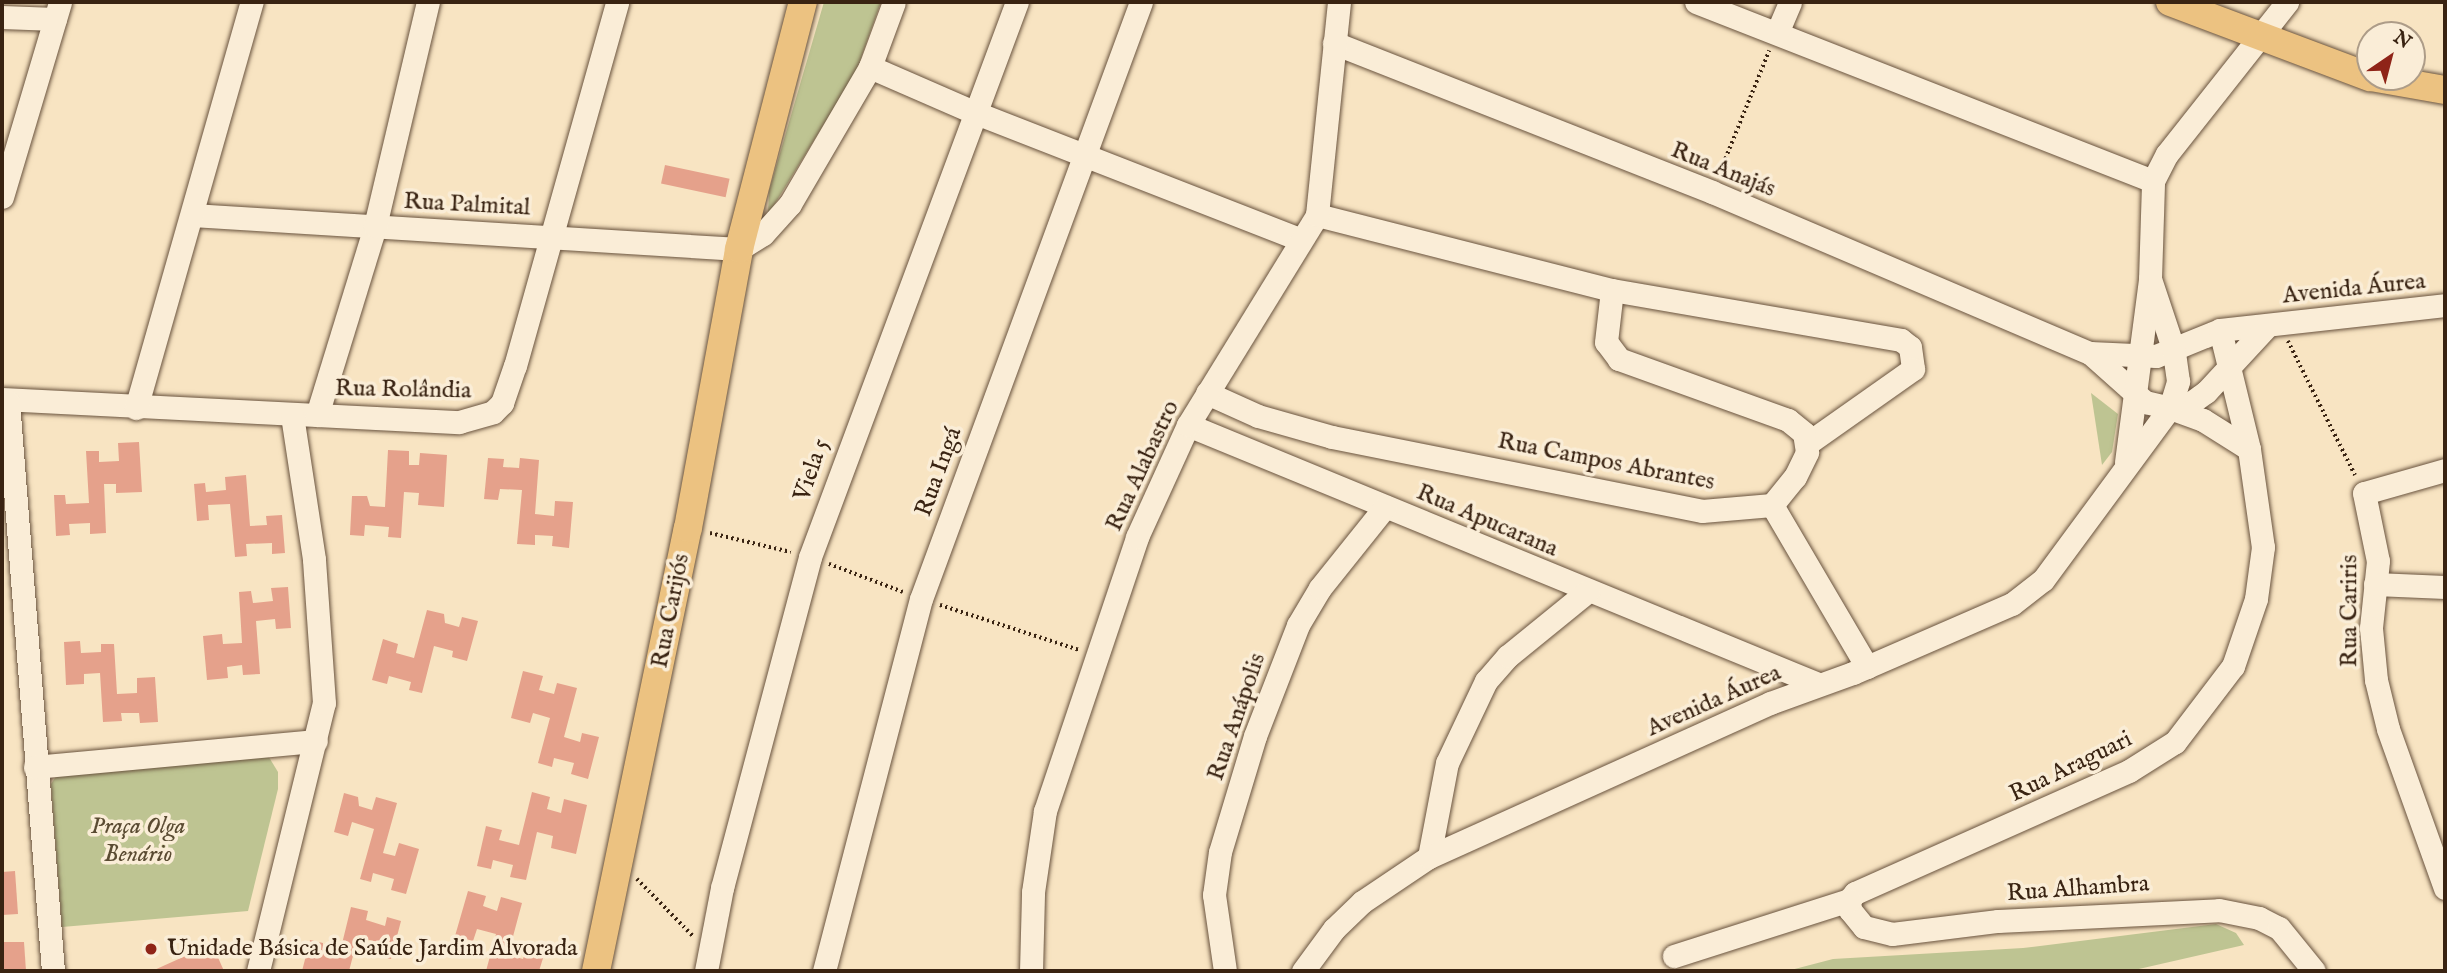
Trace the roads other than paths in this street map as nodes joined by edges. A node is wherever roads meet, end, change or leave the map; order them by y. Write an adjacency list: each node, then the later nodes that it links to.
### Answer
1 (252, 2): 26 (street)
2 (428, 2): 28 (street)
3 (617, 2): 29 (street, Rua Rolândia)
4 (803, 2): 31 (main road, Rua Carijós)
5 (894, 2): 18 (street)
6 (1017, 2): 22 (street, Viela 5)
7 (1141, 2): 23 (street, Rua Ingá)
8 (1339, 2): 17 (street, Rua Alabastro)
9 (1696, 2): 15 (street)
10 (1790, 2): 15 (street)
11 (2170, 2): 16 (main road)
12 (2287, 2): 16 (street)
13 (57, 11): 14 (street); 25 (street)
14 (2, 17)
15 (1777, 33): 24 (street)
16 (2262, 39): 19 (main road); 24 (street)
17 (1334, 43): 27 (street, Rua Alabastro); 38 (street, Rua Anajás)
18 (870, 67): 22 (street); 31 (street)
19 (2356, 72)
20 (2426, 87): 21 (main road)
21 (2445, 90)
22 (976, 114): 23 (street); 68 (street, Viela 5)
23 (1082, 153): 30 (street); 72 (street, Rua Ingá)
24 (2154, 181): 32 (street)
25 (4, 183)
26 (192, 215): 28 (street, Rua Palmital); 44 (street)
27 (1317, 215): 30 (street, Rua Alabastro); 33 (street)
28 (374, 226): 29 (street, Rua Palmital); 47 (street)
29 (553, 236): 31 (street, Rua Palmital); 47 (street, Rua Rolândia)
30 (1301, 240): 41 (street, Rua Alabastro)
31 (738, 249): 71 (main road, Rua Carijós)
32 (2150, 279): 37 (street); 39 (street)
33 (1612, 290): 49 (street); 49 (street)
34 (2445, 305): 35 (street, Avenida Áurea)
35 (2274, 325): 36 (street, Avenida Áurea); 40 (street, Avenida Áurea)
36 (2220, 330): 37 (street, Avenida Áurea); 40 (street, Rua Araguari)
37 (2174, 351): 39 (street, Avenida Áurea); 45 (street, Avenida Áurea)
38 (2090, 353): 39 (street, Rua Anajás); 42 (street, Rua Anajás)
39 (2139, 357): 42 (street, Avenida Áurea)
40 (2230, 362): 45 (street, Avenida Áurea); 50 (street, Rua Araguari)
41 (1207, 393): 48 (street, Rua Alabastro); 53 (street, Rua Campos Abrantes)
42 (2135, 395): 45 (street); 51 (street, Avenida Áurea)
43 (5, 401): 44 (street, Rua Rolândia); 63 (street)
44 (136, 408): 46 (street, Rua Rolândia)
45 (2170, 408): 50 (street); 51 (street, Avenida Áurea)
46 (292, 415): 47 (street, Rua Rolândia); 62 (street)
47 (317, 415)
48 (1188, 425): 54 (street, Rua Apucarana); 73 (street, Rua Alabastro)
49 (1808, 443): 53 (street)
50 (2249, 449): 66 (street, Rua Araguari)
51 (2126, 462): 59 (street, Avenida Áurea)
52 (2445, 470): 55 (street, Rua Cariris)
53 (1772, 505): 59 (street)
54 (1385, 507): 57 (street, Rua Apucarana); 74 (street, Rua Anápolis)
55 (2375, 584): 56 (street); 65 (street, Rua Cariris)
56 (2445, 587)
57 (1588, 591): 58 (street, Rua Apucarana); 64 (street)
58 (1767, 662): 60 (street, Rua Apucarana); 61 (street)
59 (1867, 667): 60 (street, Avenida Áurea)
60 (1818, 684): 61 (street, Avenida Áurea)
61 (1770, 703): 64 (street, Avenida Áurea)
62 (316, 741): 63 (street); 70 (street)
63 (35, 767): 69 (street)
64 (1429, 857): 75 (street, Avenida Áurea)
65 (2445, 888)
66 (1852, 897): 67 (street, Rua Araguari); 76 (street, Rua Alhambra)
67 (1674, 956)
68 (708, 962)
69 (52, 971)
70 (258, 971)
71 (596, 971)
72 (824, 971)
73 (1031, 971)
74 (1225, 971)
75 (1303, 971)
76 (2314, 971)

